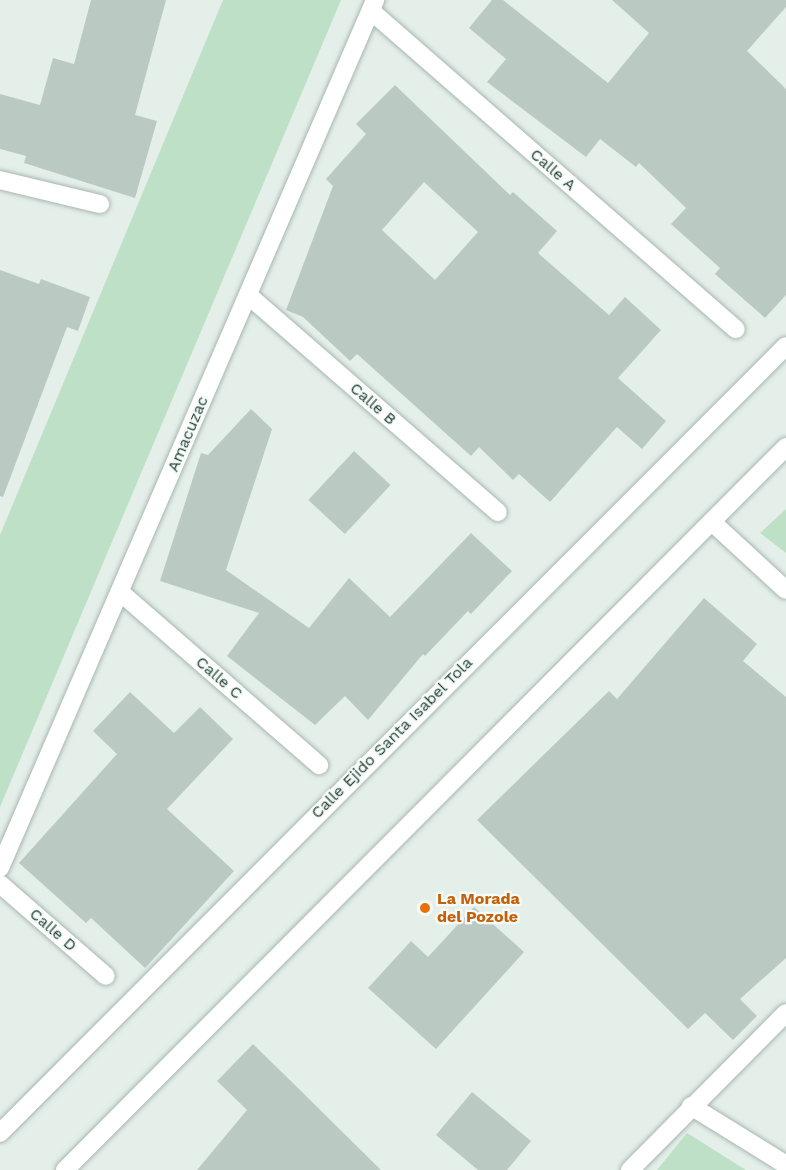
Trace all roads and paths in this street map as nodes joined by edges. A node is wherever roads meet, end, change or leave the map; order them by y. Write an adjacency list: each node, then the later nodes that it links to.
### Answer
1 (373, 5): 4 (street, Amacuzac); 5 (street, Calle A)
2 (0, 180): 3 (street)
3 (100, 204)
4 (248, 295): 8 (street, Calle B); 11 (street, Amacuzac)
5 (736, 329)
6 (786, 346): 18 (street, Calle Ejido Santa Isabel Tola)
7 (786, 447): 9 (street)
8 (498, 512)
9 (712, 522): 10 (street); 20 (street)
10 (786, 590)
11 (120, 592): 12 (street, Calle C); 13 (street, Amacuzac)
12 (319, 765)
13 (0, 868)
14 (0, 884): 15 (street, Calle D)
15 (106, 976)
16 (786, 1013): 17 (street)
17 (691, 1106): 19 (street); 21 (street)
18 (0, 1132)
19 (786, 1165)
20 (65, 1170)
21 (630, 1170)

